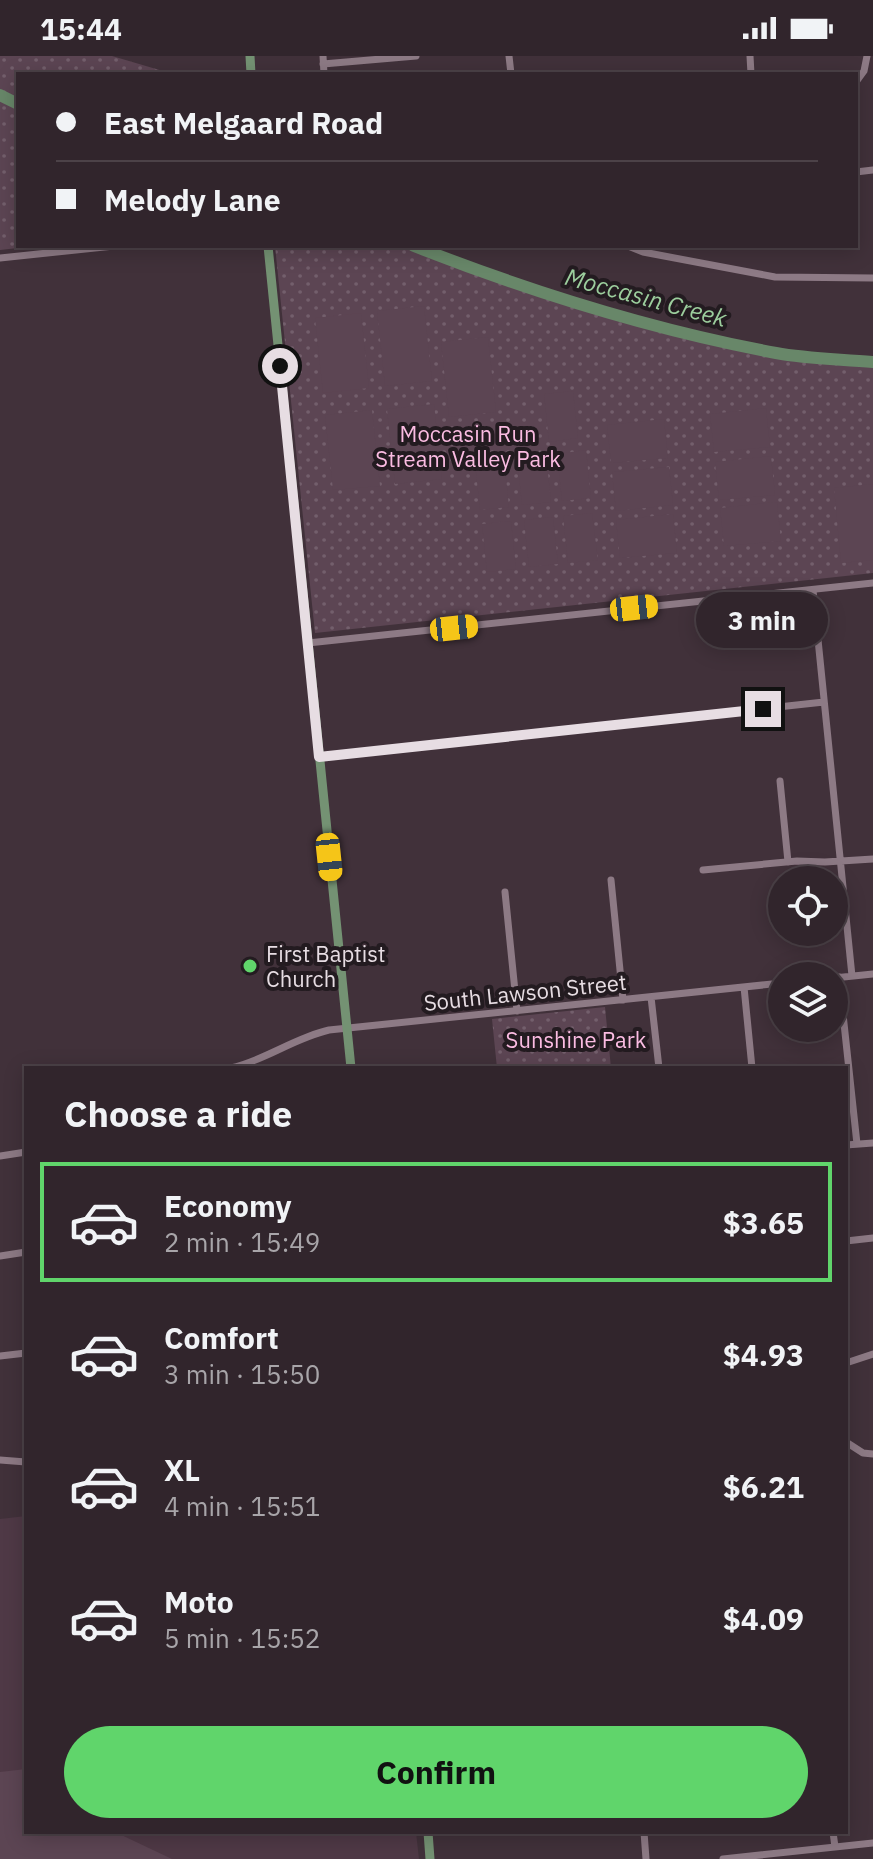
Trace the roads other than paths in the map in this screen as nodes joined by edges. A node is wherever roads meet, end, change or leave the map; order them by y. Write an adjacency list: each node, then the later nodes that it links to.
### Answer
1 (416, 56): 3 (street)
2 (867, 56): 4 (street)
3 (323, 60)
4 (858, 79)
5 (95, 248): 8 (street)
6 (268, 248): 12 (main road)
7 (633, 248): 9 (street)
8 (0, 258)
9 (873, 278)
10 (873, 583): 11 (street)
11 (813, 590): 12 (street); 13 (street)
12 (308, 643): 14 (main road)
13 (824, 702): 14 (street); 18 (street)
14 (319, 757): 30 (main road)
15 (780, 781): 17 (street)
16 (873, 859): 18 (street)
17 (788, 862): 18 (street); 19 (street)
18 (841, 862): 23 (street)
19 (703, 870)
20 (611, 880): 28 (street)
21 (505, 892): 29 (street)
22 (873, 974): 23 (street)
23 (852, 976): 24 (street)
24 (848, 977)
25 (768, 984): 26 (street, South Lawson Street)
26 (744, 987): 27 (street, South Lawson Street); 37 (street)
27 (651, 997): 28 (street, South Lawson Street); 36 (street)
28 (623, 1000): 29 (street, South Lawson Street)
29 (517, 1011): 30 (street, South Lawson Street)
30 (347, 1028): 32 (street, South Lawson Street); 35 (main road)
31 (845, 1042): 38 (street)
32 (261, 1058): 33 (street, South Lawson Street); 34 (street)
33 (237, 1066)
34 (264, 1066)
35 (351, 1066)
36 (659, 1066)
37 (752, 1066)
38 (848, 1066)
39 (848, 1069): 41 (street)
40 (873, 1143): 41 (street)
41 (857, 1144): 42 (street)
42 (848, 1145)
43 (24, 1152): 44 (street)
44 (0, 1156)
45 (873, 1238): 46 (street)
46 (848, 1241)
47 (24, 1252): 48 (street)
48 (0, 1256)
49 (24, 1353): 51 (street)
50 (873, 1354): 52 (street)
51 (0, 1356)
52 (848, 1362)
53 (848, 1443): 54 (street)
54 (873, 1454)
55 (0, 1460): 56 (street)
56 (24, 1462)
57 (428, 1834): 62 (main road)
58 (644, 1834): 63 (street)
59 (833, 1834): 61 (street)
60 (873, 1843): 61 (street)
61 (835, 1847): 64 (street)
62 (430, 1859)
63 (646, 1859)
64 (723, 1859)

